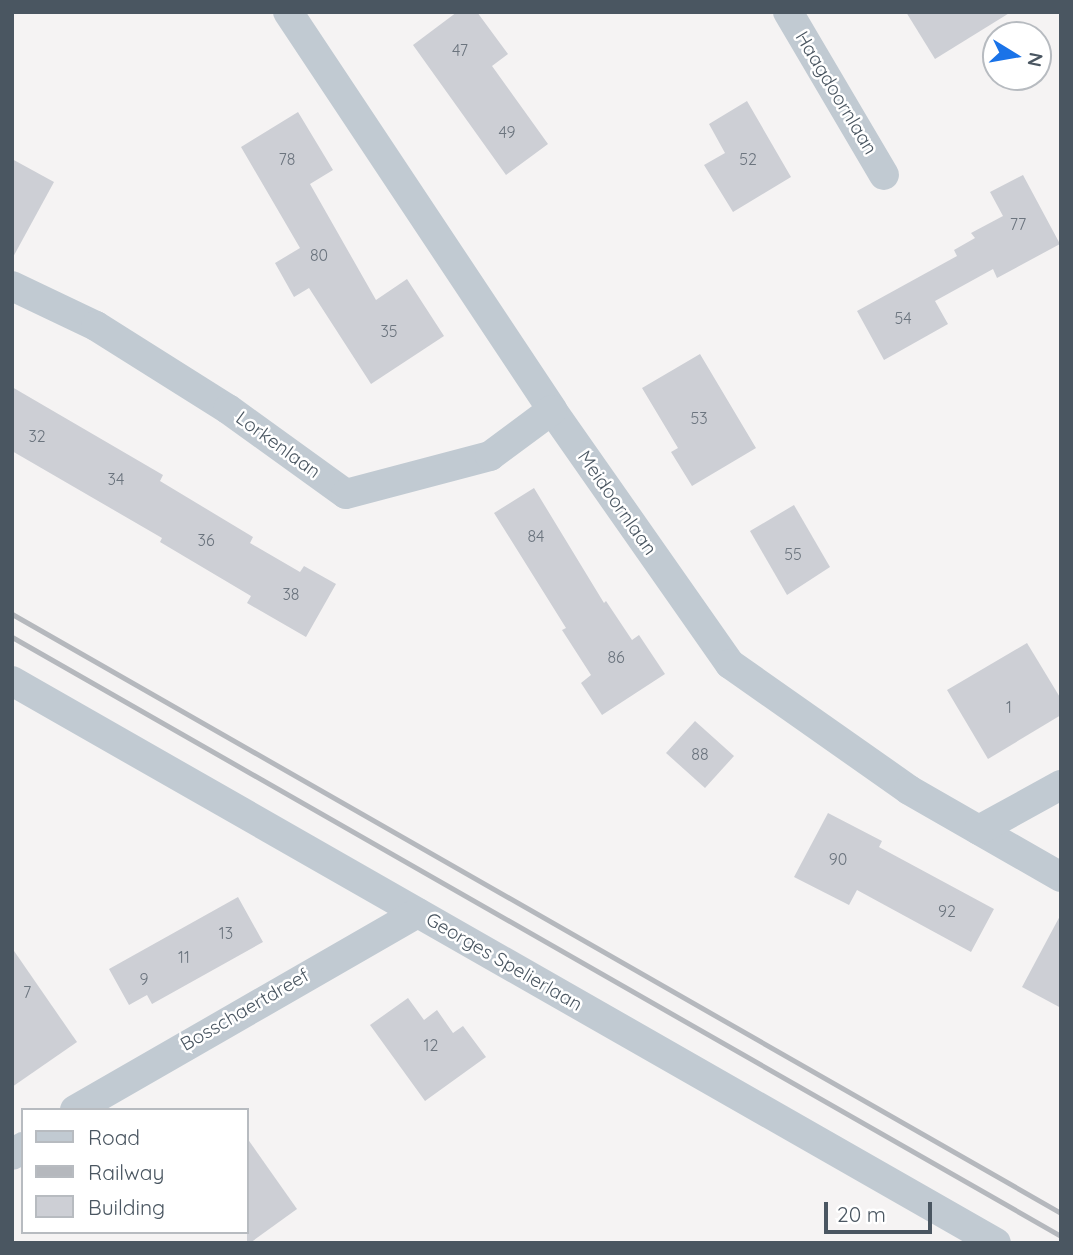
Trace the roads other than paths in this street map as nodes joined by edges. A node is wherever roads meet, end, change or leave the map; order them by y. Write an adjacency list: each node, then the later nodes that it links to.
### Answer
1 (288, 12): 5 (street, Meidoornlaan)
2 (788, 12): 3 (street, Haagdoornlaan)
3 (884, 175)
4 (12, 286): 5 (street, Lorkenlaan)
5 (552, 410): 8 (street, Meidoornlaan)
6 (12, 681): 10 (street, Georges Spelierlaan)
7 (1061, 785): 8 (street)
8 (979, 830): 9 (street, Meidoornlaan)
9 (1061, 877)
10 (417, 913): 11 (street, Bosschaertdreef); 12 (street, Georges Spelierlaan)
11 (78, 1108)
12 (996, 1243)

